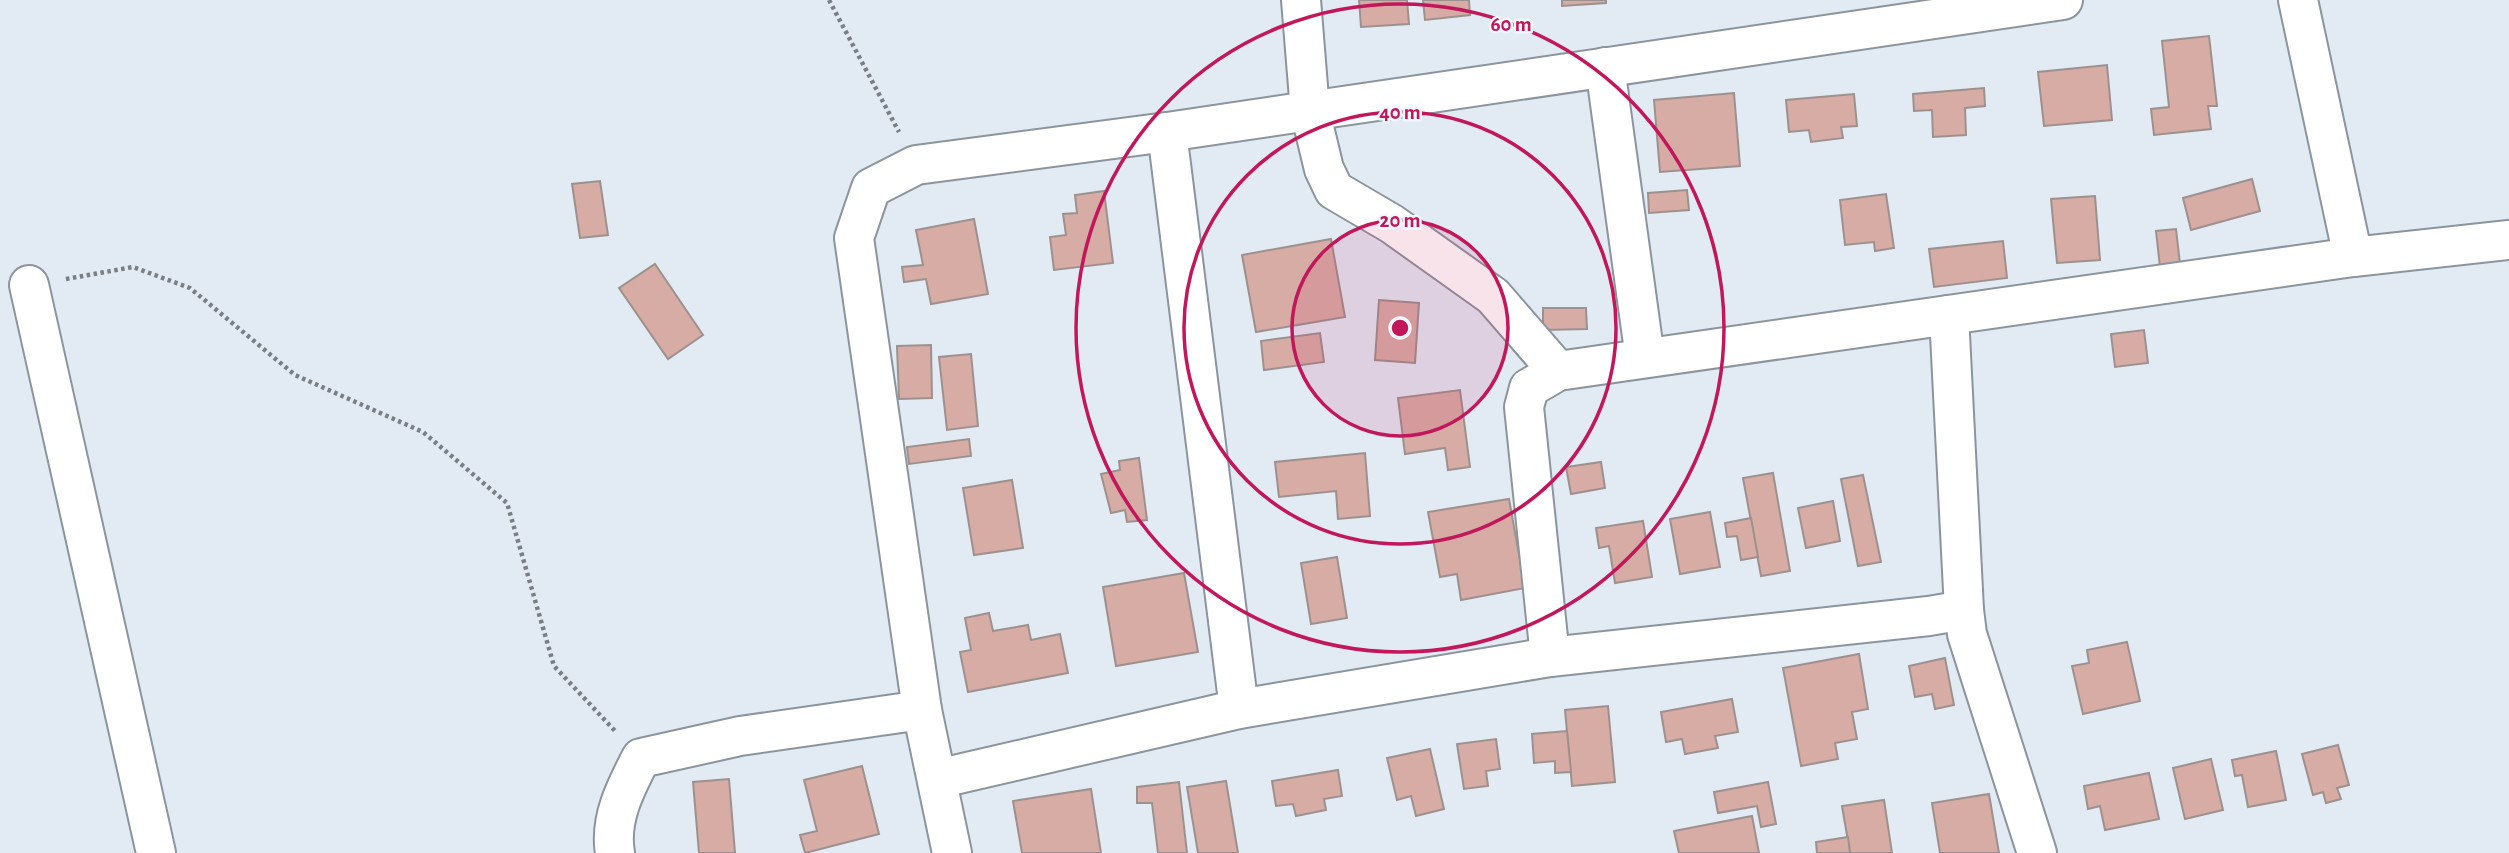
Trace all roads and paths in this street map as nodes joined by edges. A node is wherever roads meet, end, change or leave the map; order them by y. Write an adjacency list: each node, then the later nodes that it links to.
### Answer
1 (829, 0): 8 (path)
2 (1301, 0): 6 (street)
3 (2063, 0): 5 (street)
4 (2298, 0): 10 (street)
5 (1605, 68): 6 (street); 13 (street)
6 (1310, 111): 7 (street); 14 (street)
7 (1167, 132): 8 (street); 17 (street)
8 (916, 165): 18 (street)
9 (2509, 240): 10 (street)
10 (2353, 257): 12 (street)
11 (29, 285): 19 (path); 21 (street)
12 (1949, 315): 13 (street); 15 (street)
13 (1645, 358): 14 (street)
14 (1558, 371): 16 (street)
15 (1964, 610): 16 (street); 24 (street)
16 (1550, 657): 17 (street)
17 (1239, 709): 20 (street)
18 (922, 710): 19 (street); 20 (street)
19 (641, 758): 22 (street)
20 (937, 779): 23 (street)
21 (156, 853)
22 (615, 853)
23 (951, 853)
24 (2037, 853)

